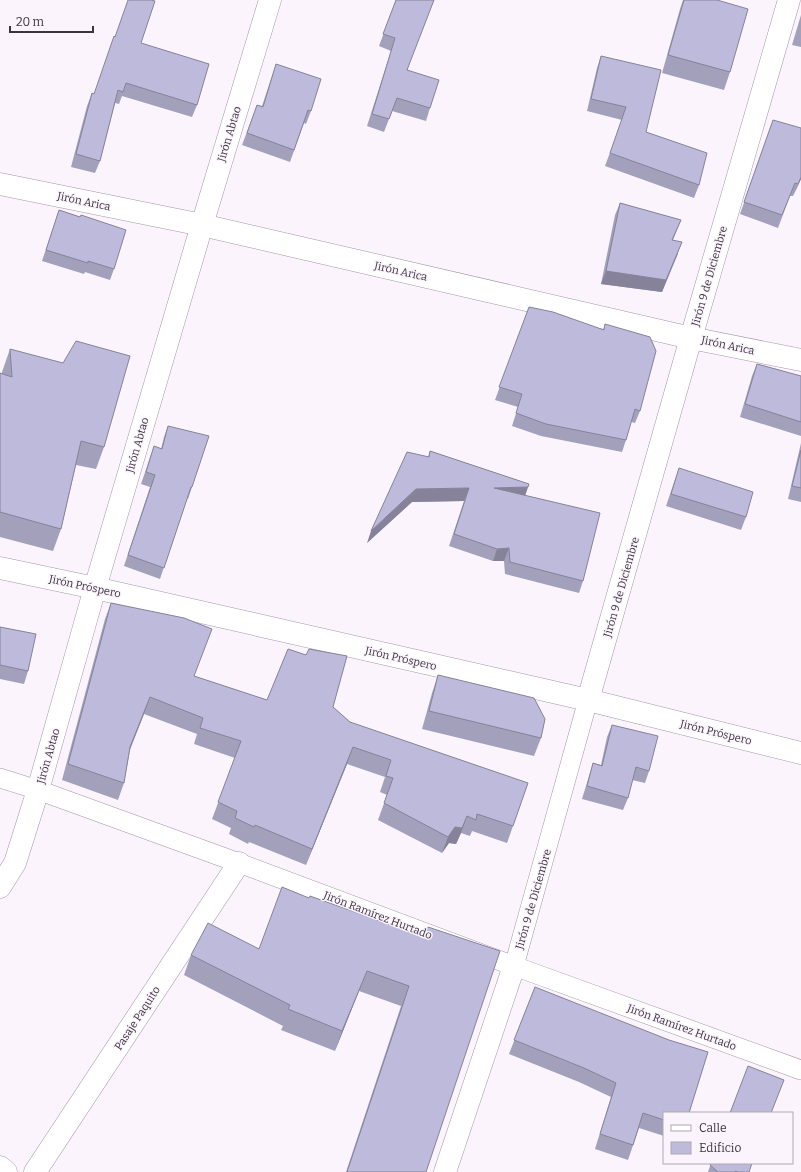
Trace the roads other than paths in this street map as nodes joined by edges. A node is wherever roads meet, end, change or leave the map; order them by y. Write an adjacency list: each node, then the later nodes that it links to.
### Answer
1 (270, 0): 4 (street, Jirón Abtao)
2 (789, 0): 5 (street, Jirón 9 de Diciembre)
3 (0, 184): 4 (street, Jirón Arica)
4 (202, 226): 5 (street, Jirón Arica); 8 (street, Jirón Abtao)
5 (691, 338): 6 (street, Jirón Arica); 9 (street, Jirón 9 de Diciembre)
6 (801, 360)
7 (0, 568): 8 (street, Jirón Próspero)
8 (95, 588): 9 (street, Jirón Próspero); 12 (street, Jirón Abtao)
9 (588, 700): 10 (street, Jirón Próspero); 15 (street, Jirón 9 de Diciembre)
10 (801, 753)
11 (0, 778): 12 (street, Jirón Ramírez Hurtado)
12 (38, 790): 13 (street, Jirón Ramírez Hurtado); 14 (street, Jirón Abtao)
13 (239, 863): 15 (street, Jirón Ramírez Hurtado); 19 (street, Pasaje Paquito)
14 (0, 888)
15 (514, 966): 16 (street, Jirón Ramírez Hurtado); 20 (street, Jirón 9 de Diciembre)
16 (801, 1070)
17 (0, 1167): 18 (street)
18 (6, 1172)
19 (35, 1172)
20 (445, 1172)

